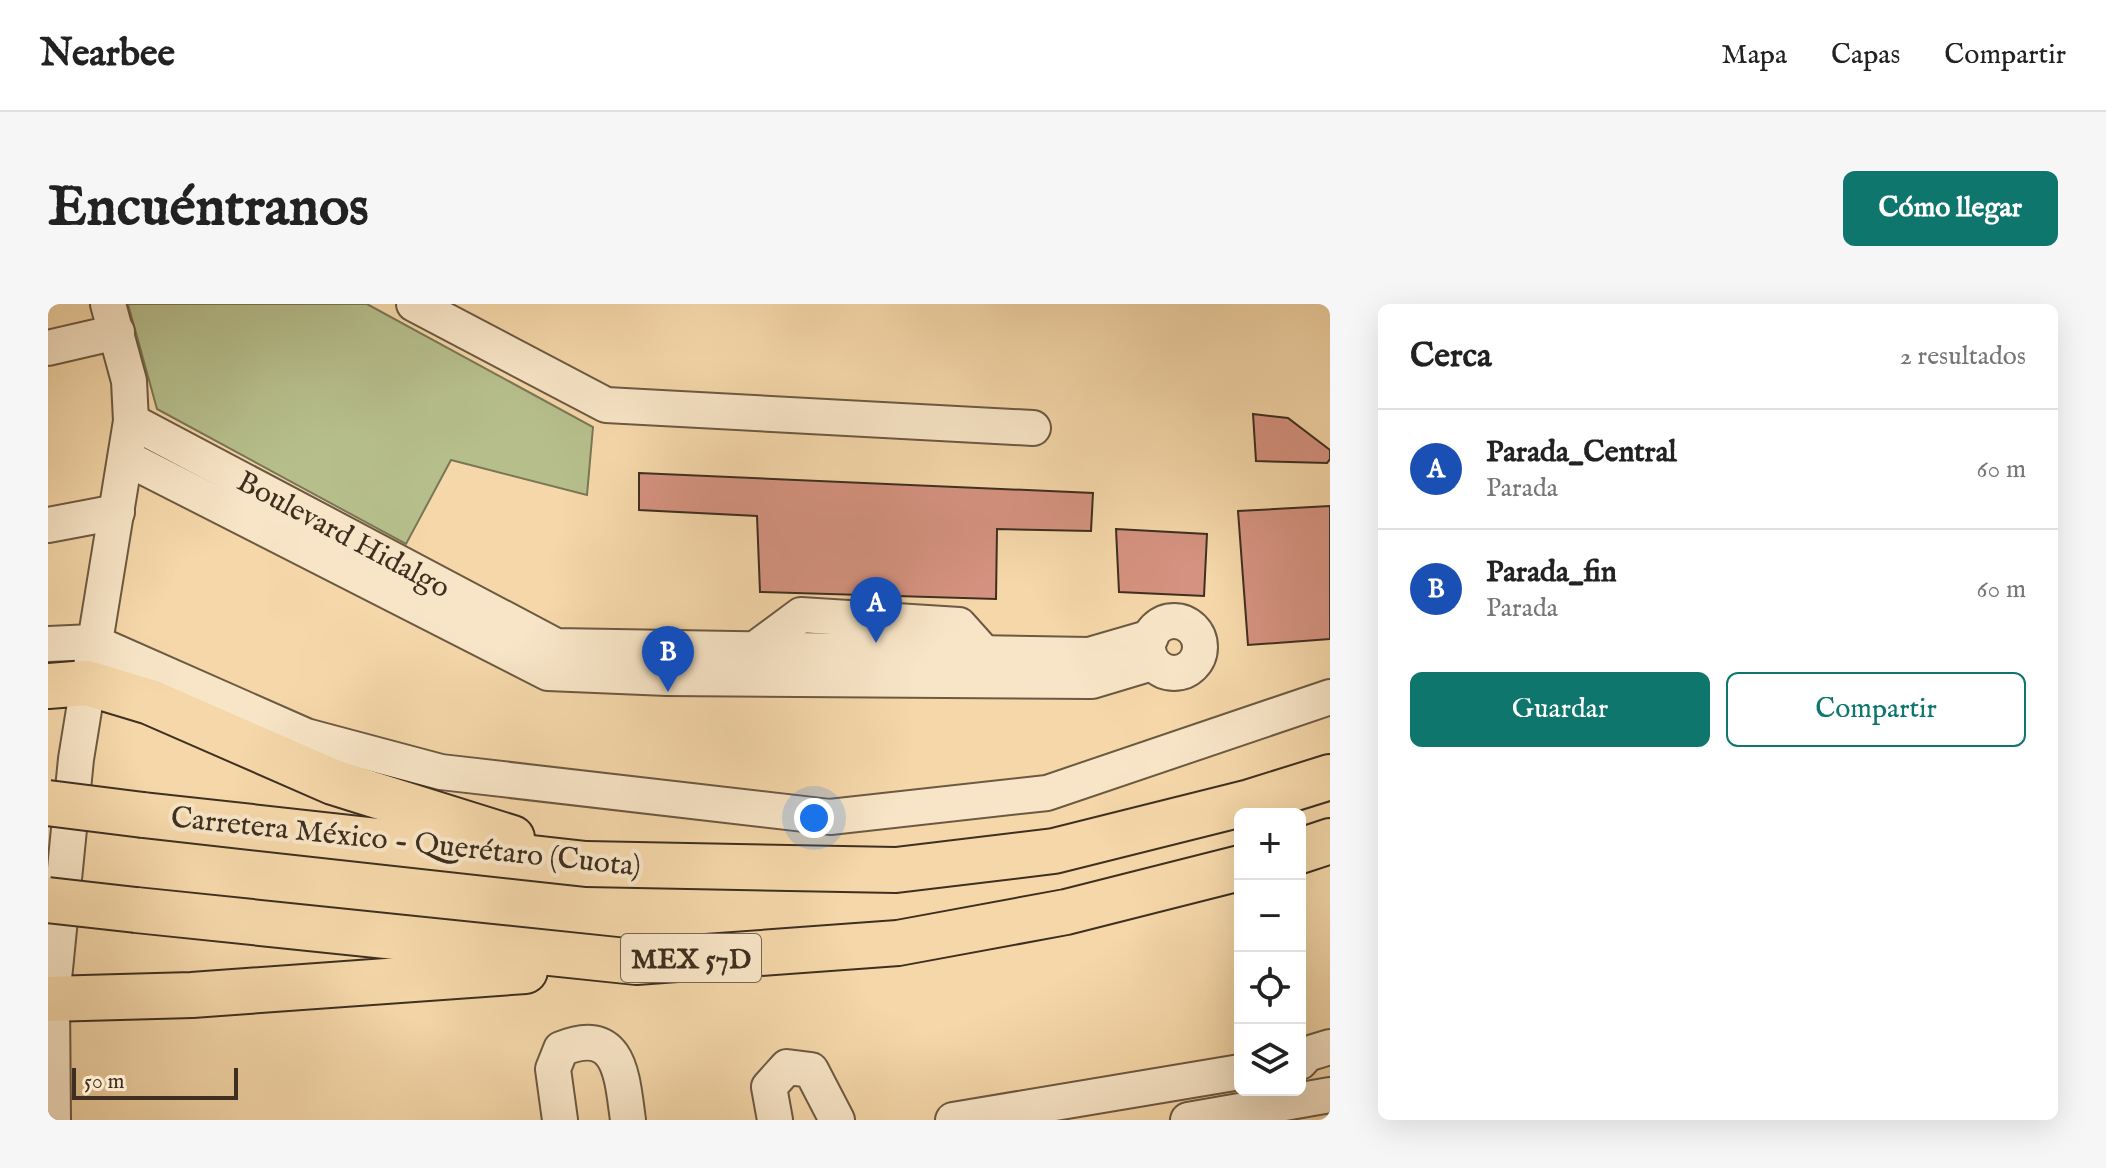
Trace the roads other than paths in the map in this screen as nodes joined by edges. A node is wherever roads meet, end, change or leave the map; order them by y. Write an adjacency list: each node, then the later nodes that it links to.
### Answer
1 (414, 304): 5 (street)
2 (112, 318): 3 (street); 4 (street)
3 (48, 348)
4 (131, 421): 6 (street); 9 (street, Boulevard Hidalgo)
5 (1033, 428)
6 (128, 459): 7 (street); 9 (street, Boulevard Hidalgo)
7 (117, 512): 8 (street); 14 (street)
8 (48, 525)
9 (352, 557): 12 (street, Boulevard Hidalgo)
10 (48, 644): 14 (street)
11 (1151, 650): 13 (street)
12 (750, 664): 13 (street); 13 (street)
13 (986, 667)
14 (76, 671): 15 (street); 20 (highway); 24 (street)
15 (1330, 697)
16 (1330, 777): 20 (highway, Carretera México - Querétaro (Cuota))
17 (48, 803): 20 (highway, Carretera México - Querétaro (Cuota), bridge)
18 (1330, 841): 19 (highway)
19 (1306, 849)
20 (586, 864)
21 (1234, 870): 23 (highway, MEX 57D)
22 (48, 900): 23 (highway, MEX 57D, bridge)
23 (636, 962): 24 (highway)
24 (49, 1003): 33 (street)
25 (1330, 1047): 26 (street)
26 (1306, 1055)
27 (1306, 1064): 29 (street)
28 (1234, 1073): 38 (street)
29 (1330, 1073)
30 (1330, 1095): 32 (street)
31 (1293, 1096): 39 (street)
32 (1306, 1096)
33 (53, 1120)
34 (560, 1120): 35 (street)
35 (628, 1120)
36 (775, 1120): 37 (street)
37 (837, 1120)
38 (953, 1120)
39 (1188, 1120)

